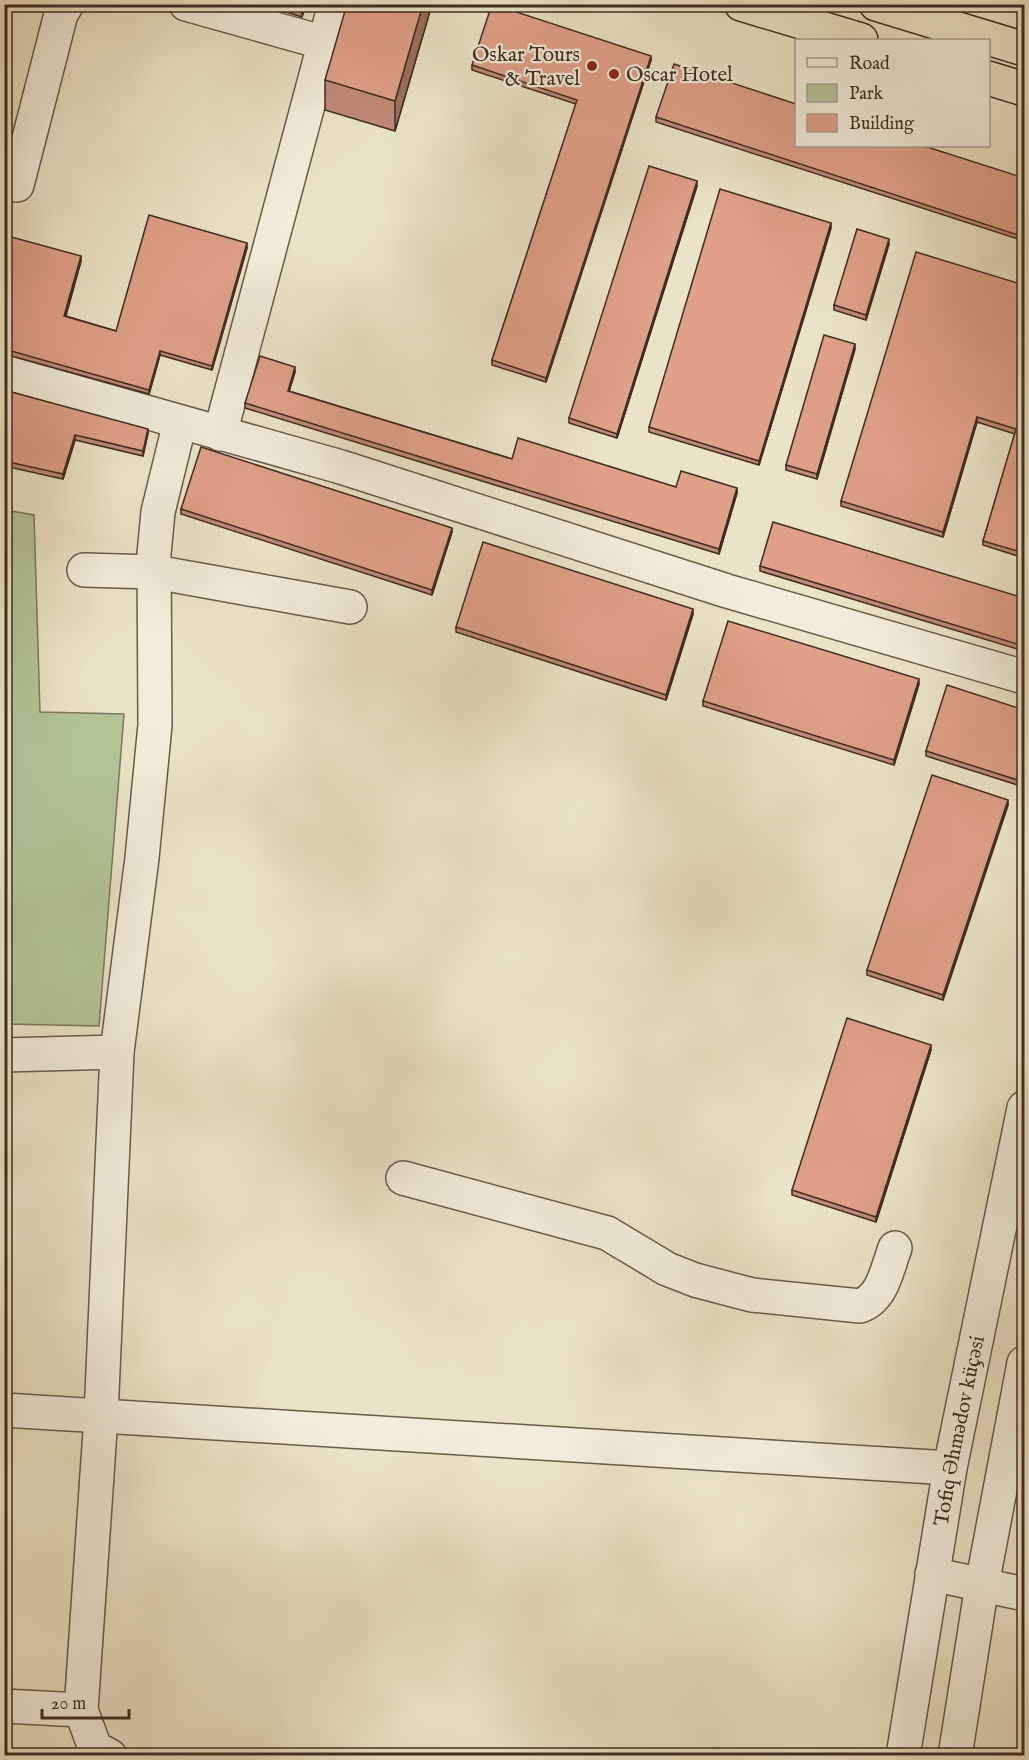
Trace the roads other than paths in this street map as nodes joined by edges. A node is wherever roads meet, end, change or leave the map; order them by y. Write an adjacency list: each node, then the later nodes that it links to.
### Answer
1 (67, 4): 11 (street)
2 (186, 4): 7 (street)
3 (335, 4): 7 (street)
4 (741, 4): 6 (highway)
5 (876, 4): 8 (highway)
6 (858, 39)
7 (325, 43): 14 (street)
8 (1024, 49)
9 (990, 79): 10 (highway)
10 (1024, 89)
11 (17, 185)
12 (4, 372): 13 (street)
13 (180, 422): 14 (street); 16 (street)
14 (220, 434): 18 (street)
15 (84, 570): 16 (street)
16 (155, 572): 17 (street); 19 (street)
17 (350, 607)
18 (1024, 677)
19 (117, 1052): 20 (street); 27 (street)
20 (4, 1055)
21 (1022, 1126): 24 (street, Tofiq Əhmədov küçəsi)
22 (403, 1178): 23 (street)
23 (895, 1248)
24 (975, 1349): 25 (street); 28 (street, Tofiq Əhmədov küçəsi)
25 (1024, 1361): 30 (street)
26 (4, 1410): 27 (street)
27 (101, 1416): 28 (street); 33 (street)
28 (950, 1468): 29 (street, Tofiq Əhmədov küçəsi)
29 (932, 1574): 30 (street); 35 (street, Tofiq Əhmədov küçəsi)
30 (982, 1585): 31 (street); 36 (street)
31 (1024, 1594)
32 (4, 1706): 33 (street)
33 (81, 1710): 34 (street)
34 (110, 1755)
35 (903, 1755)
36 (955, 1755)

